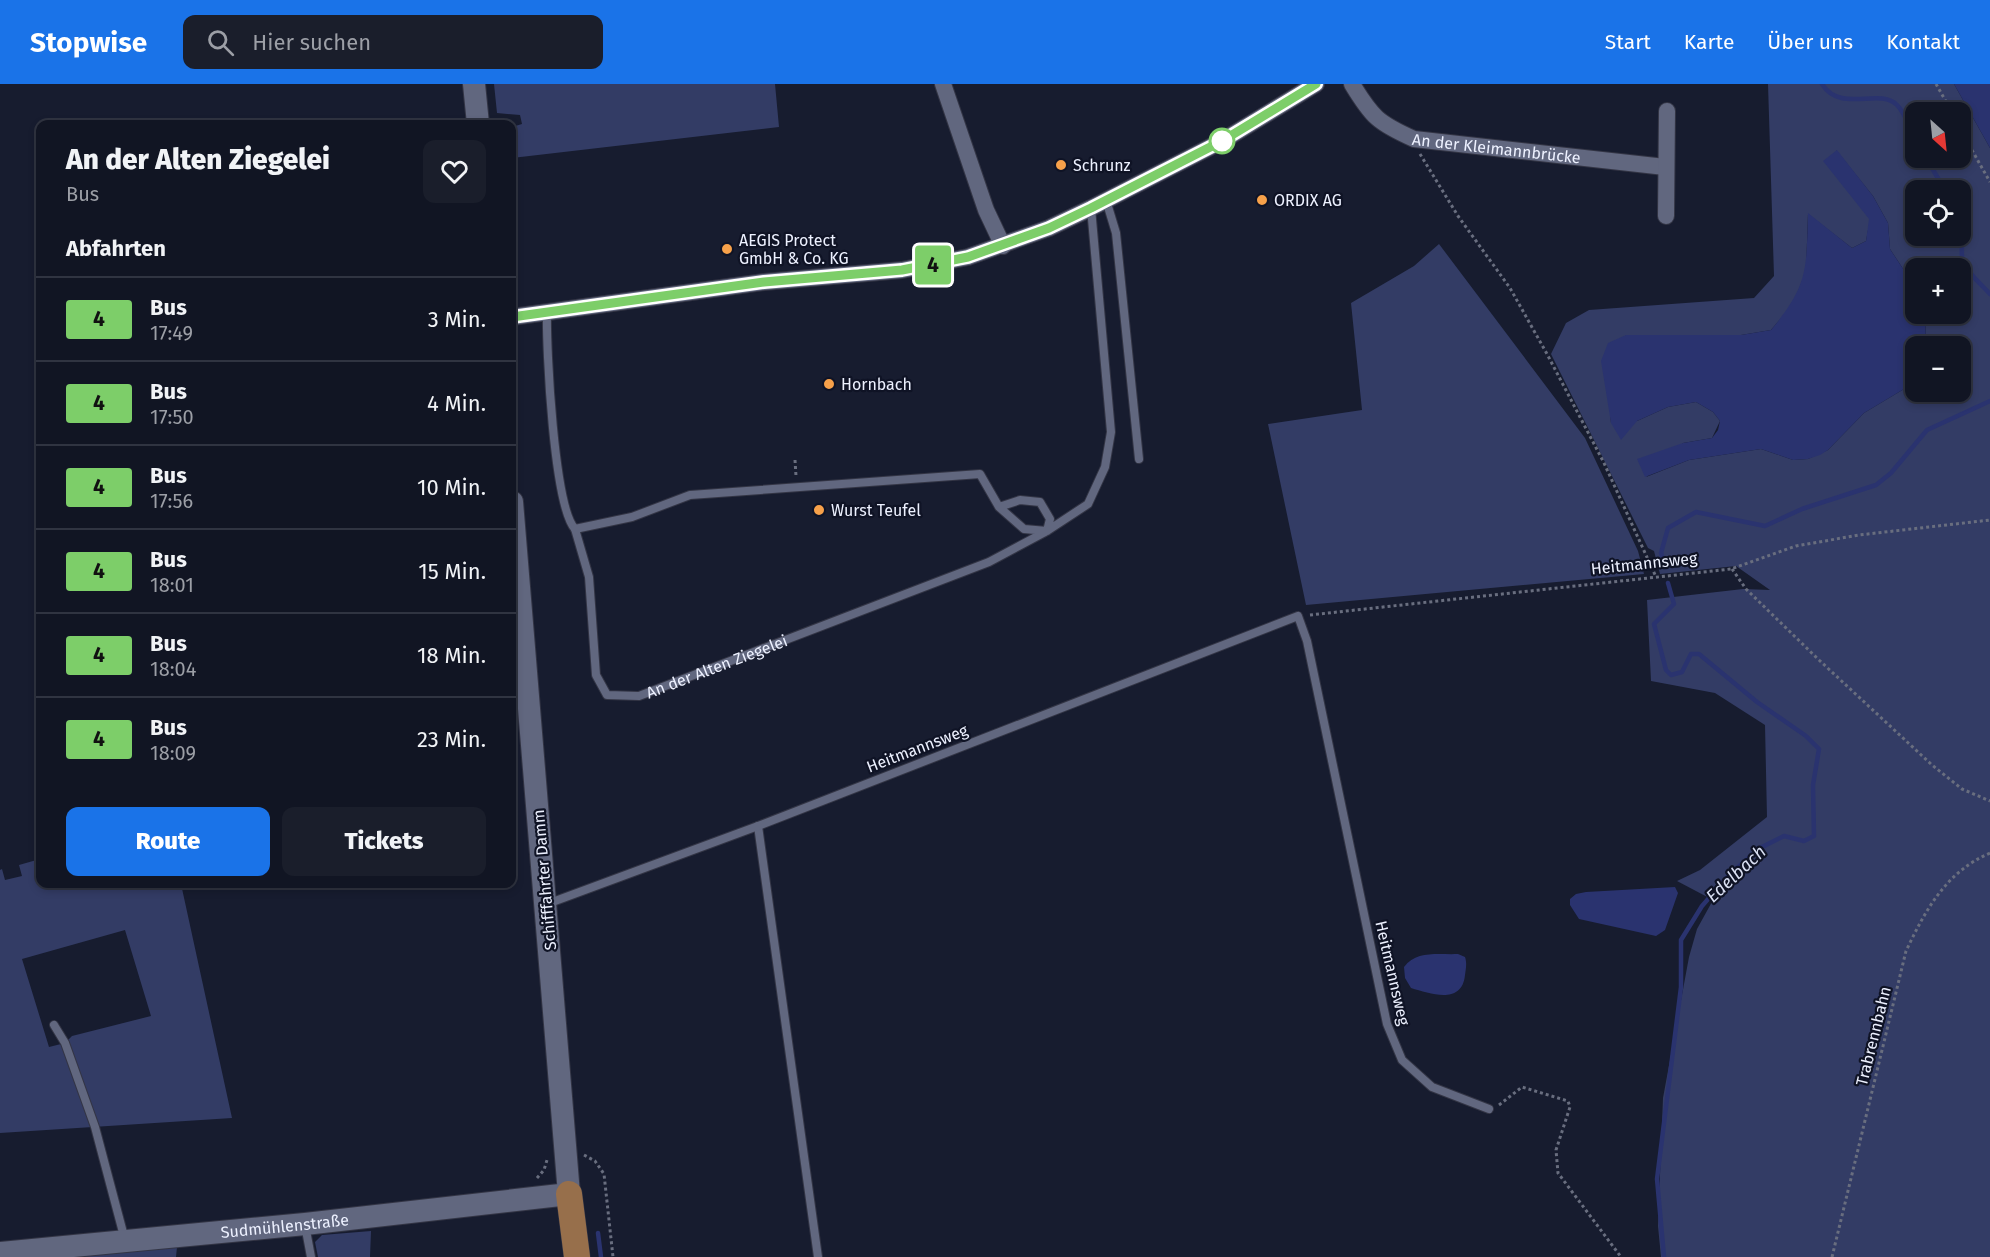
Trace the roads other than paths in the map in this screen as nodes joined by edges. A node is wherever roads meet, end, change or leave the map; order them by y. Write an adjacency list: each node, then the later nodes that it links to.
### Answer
1 (474, 84): 6 (main road)
2 (943, 84): 10 (street)
3 (1316, 84): 8 (street)
4 (1352, 84): 7 (street, An der Kleimannbrücke)
5 (1667, 111): 7 (street)
6 (478, 120)
7 (1665, 168): 9 (street)
8 (1098, 204): 10 (street); 13 (lane); 16 (lane, An der Alten Ziegelei)
9 (1666, 216)
10 (1003, 246): 11 (street)
11 (547, 311): 12 (street); 15 (lane)
12 (516, 315)
13 (1139, 459)
14 (999, 507): 15 (lane); 16 (lane); 16 (lane)
15 (575, 529): 16 (lane, An der Alten Ziegelei)
16 (1047, 531)
17 (516, 549): 19 (main road, Schifffahrter Damm)
18 (758, 826): 19 (lane, Heitmannsweg); 21 (lane, Heitmannsweg); 28 (lane)
19 (546, 904): 22 (main road, Schifffahrter Damm)
20 (54, 1025): 24 (lane)
21 (1489, 1109)
22 (569, 1194): 23 (main road, Sudmühlenstraße); 27 (main road, Schifffahrter Damm)
23 (305, 1224): 24 (main road, Sudmühlenstraße); 26 (lane)
24 (125, 1241): 25 (main road, Sudmühlenstraße)
25 (0, 1253)
26 (311, 1257)
27 (577, 1257)
28 (818, 1257)

